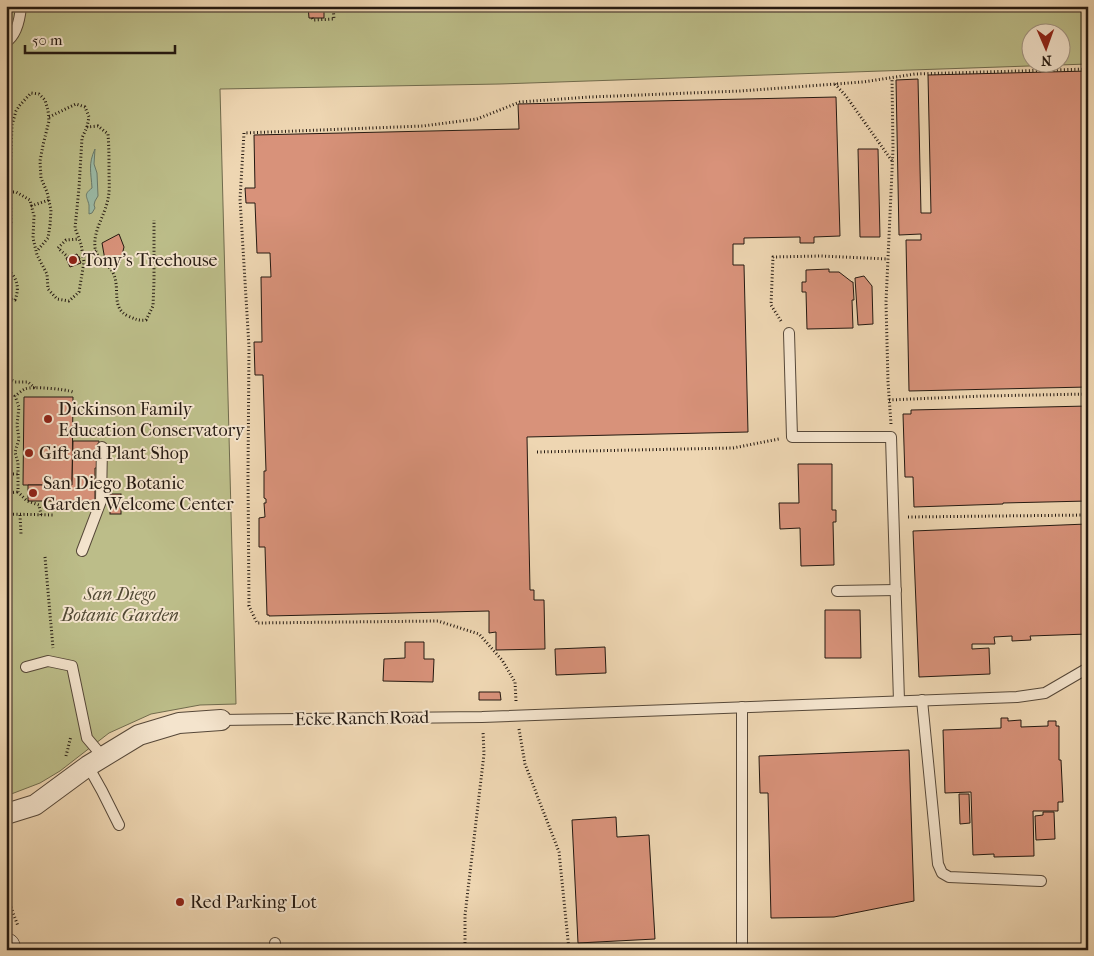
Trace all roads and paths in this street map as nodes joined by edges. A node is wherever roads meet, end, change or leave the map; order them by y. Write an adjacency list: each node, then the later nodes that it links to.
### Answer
1 (21, 6): 4 (lane)
2 (334, 6): 3 (path)
3 (312, 18)
4 (6, 42)
5 (1088, 69): 6 (path)
6 (892, 78): 7 (path); 10 (path)
7 (835, 84): 10 (path); 53 (path)
8 (49, 117): 9 (path); 11 (path); 12 (path)
9 (87, 127): 16 (path); 18 (path)
10 (892, 161): 19 (path)
11 (8, 192): 13 (path); 15 (path)
12 (49, 200): 13 (path); 17 (path)
13 (31, 206): 17 (path)
14 (154, 220): 18 (path)
15 (8, 233)
16 (79, 239): 17 (path); 18 (path, bridge)
17 (36, 251)
18 (96, 251)
19 (888, 259): 22 (path); 27 (path)
20 (7, 269): 21 (path)
21 (6, 298)
22 (789, 333): 28 (lane)
23 (6, 377): 24 (path)
24 (36, 388): 25 (path); 33 (path)
25 (72, 392)
26 (1088, 394): 27 (path)
27 (889, 400): 29 (path)
28 (792, 437): 29 (lane); 31 (path)
29 (891, 437): 41 (lane)
30 (102, 447): 43 (lane)
31 (536, 452)
32 (6, 474): 33 (path)
33 (18, 474): 34 (path)
34 (18, 492): 35 (path); 38 (path)
35 (6, 493)
36 (6, 514): 37 (path)
37 (20, 515): 38 (path); 42 (path)
38 (41, 515): 39 (path)
39 (55, 515)
40 (1088, 515): 41 (path)
41 (894, 518): 45 (lane)
42 (21, 534)
43 (82, 551)
44 (45, 556): 47 (path)
45 (896, 590): 46 (lane); 51 (lane)
46 (837, 591)
47 (53, 650)
48 (26, 667): 56 (lane)
49 (1088, 668): 50 (lane, Ecke Ranch Road)
50 (922, 700): 51 (lane, Ecke Ranch Road); 59 (lane)
51 (898, 701): 52 (lane, Ecke Ranch Road)
52 (742, 707): 53 (lane, Ecke Ranch Road); 64 (lane)
53 (516, 715): 54 (lane, Ecke Ranch Road); 63 (path)
54 (482, 717): 55 (lane, Ecke Ranch Road); 62 (path)
55 (221, 720): 56 (street, Ecke Ranch Road)
56 (96, 762): 57 (street, Ecke Ranch Road); 58 (lane)
57 (6, 814)
58 (119, 825)
59 (1041, 881)
60 (6, 894): 61 (path)
61 (11, 943)
62 (465, 950)
63 (569, 950)
64 (742, 950)

